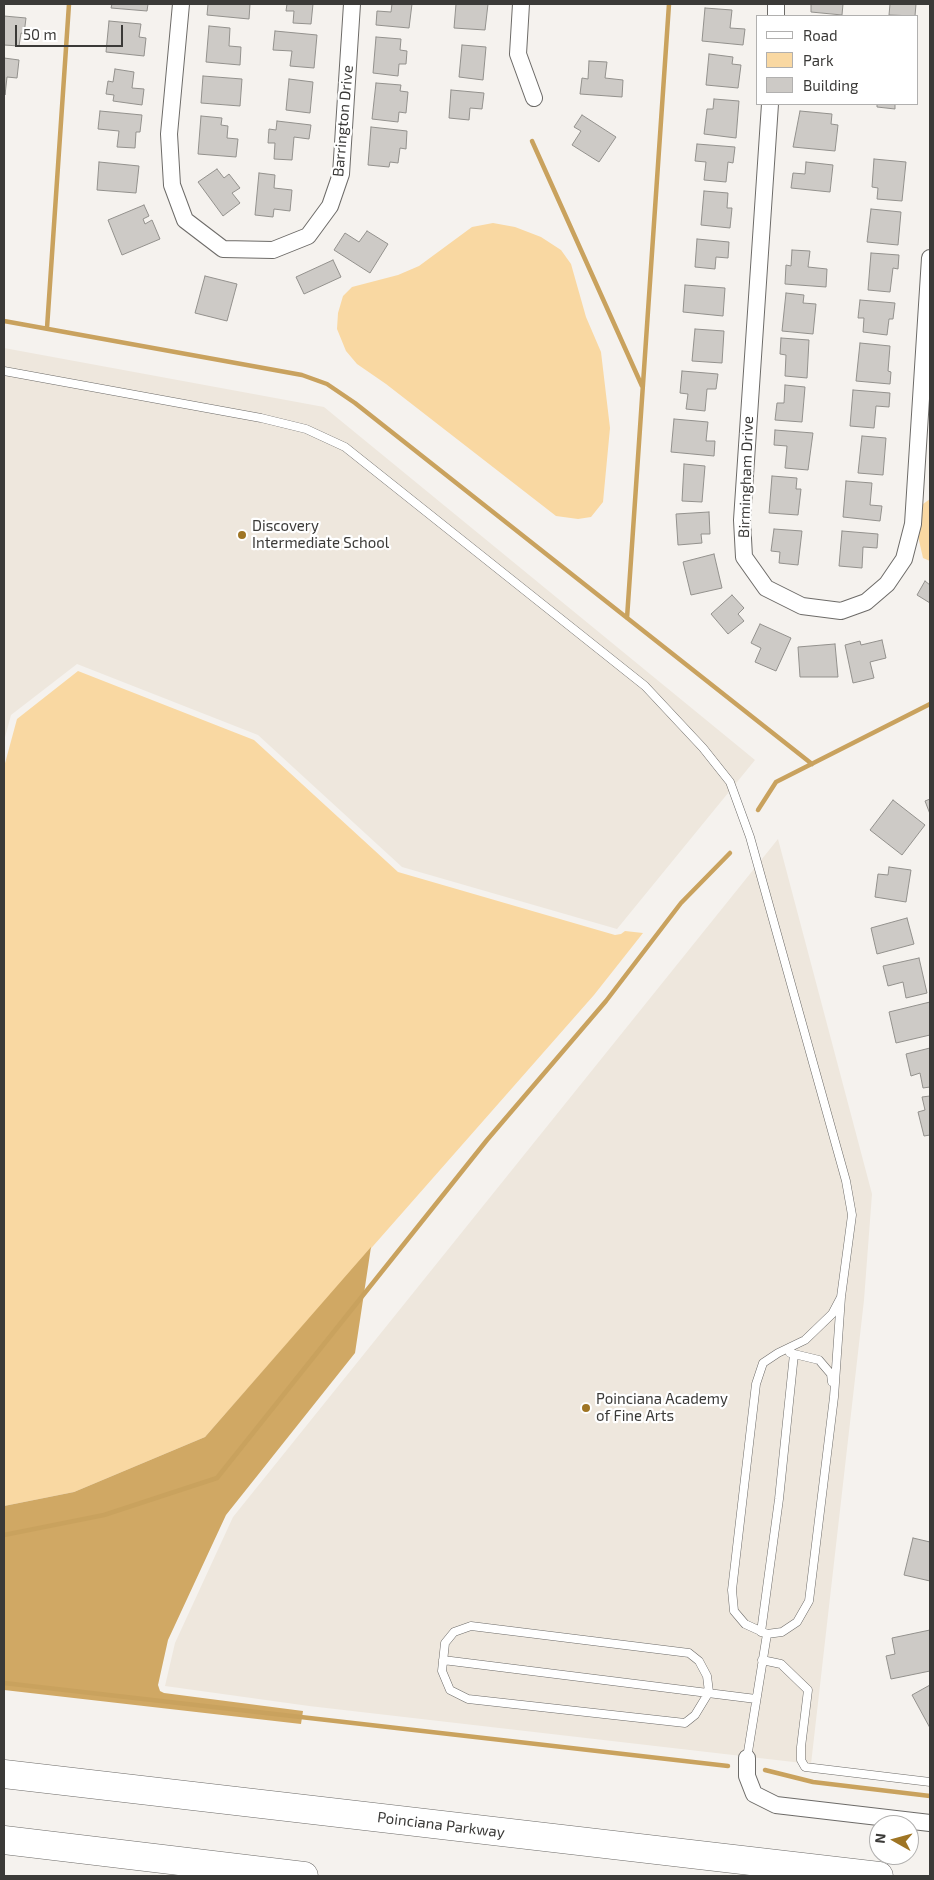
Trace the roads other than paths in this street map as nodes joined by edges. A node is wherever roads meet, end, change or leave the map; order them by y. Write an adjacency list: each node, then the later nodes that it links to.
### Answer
1 (180, 4): 2 (street, Barrington Drive)
2 (352, 4)
3 (522, 4): 4 (street)
4 (534, 98)
5 (770, 105): 6 (street, Birmingham Drive)
6 (930, 258)
7 (4, 371): 8 (lane)
8 (841, 1297): 9 (lane); 11 (lane)
9 (778, 1353): 10 (lane); 12 (lane)
10 (794, 1354): 11 (lane); 12 (lane)
11 (834, 1397): 12 (lane)
12 (764, 1633): 14 (lane)
13 (443, 1660): 15 (lane); 15 (lane); 15 (lane)
14 (762, 1660): 16 (lane); 19 (lane)
15 (710, 1692): 16 (lane)
16 (756, 1698): 17 (lane)
17 (747, 1758): 21 (street)
18 (4, 1774): 25 (highway, Poinciana Parkway)
19 (930, 1782)
20 (4, 1787): 24 (highway, Poinciana Parkway)
21 (930, 1823)
22 (4, 1840): 23 (highway)
23 (304, 1876)
24 (777, 1876)
25 (879, 1876)

